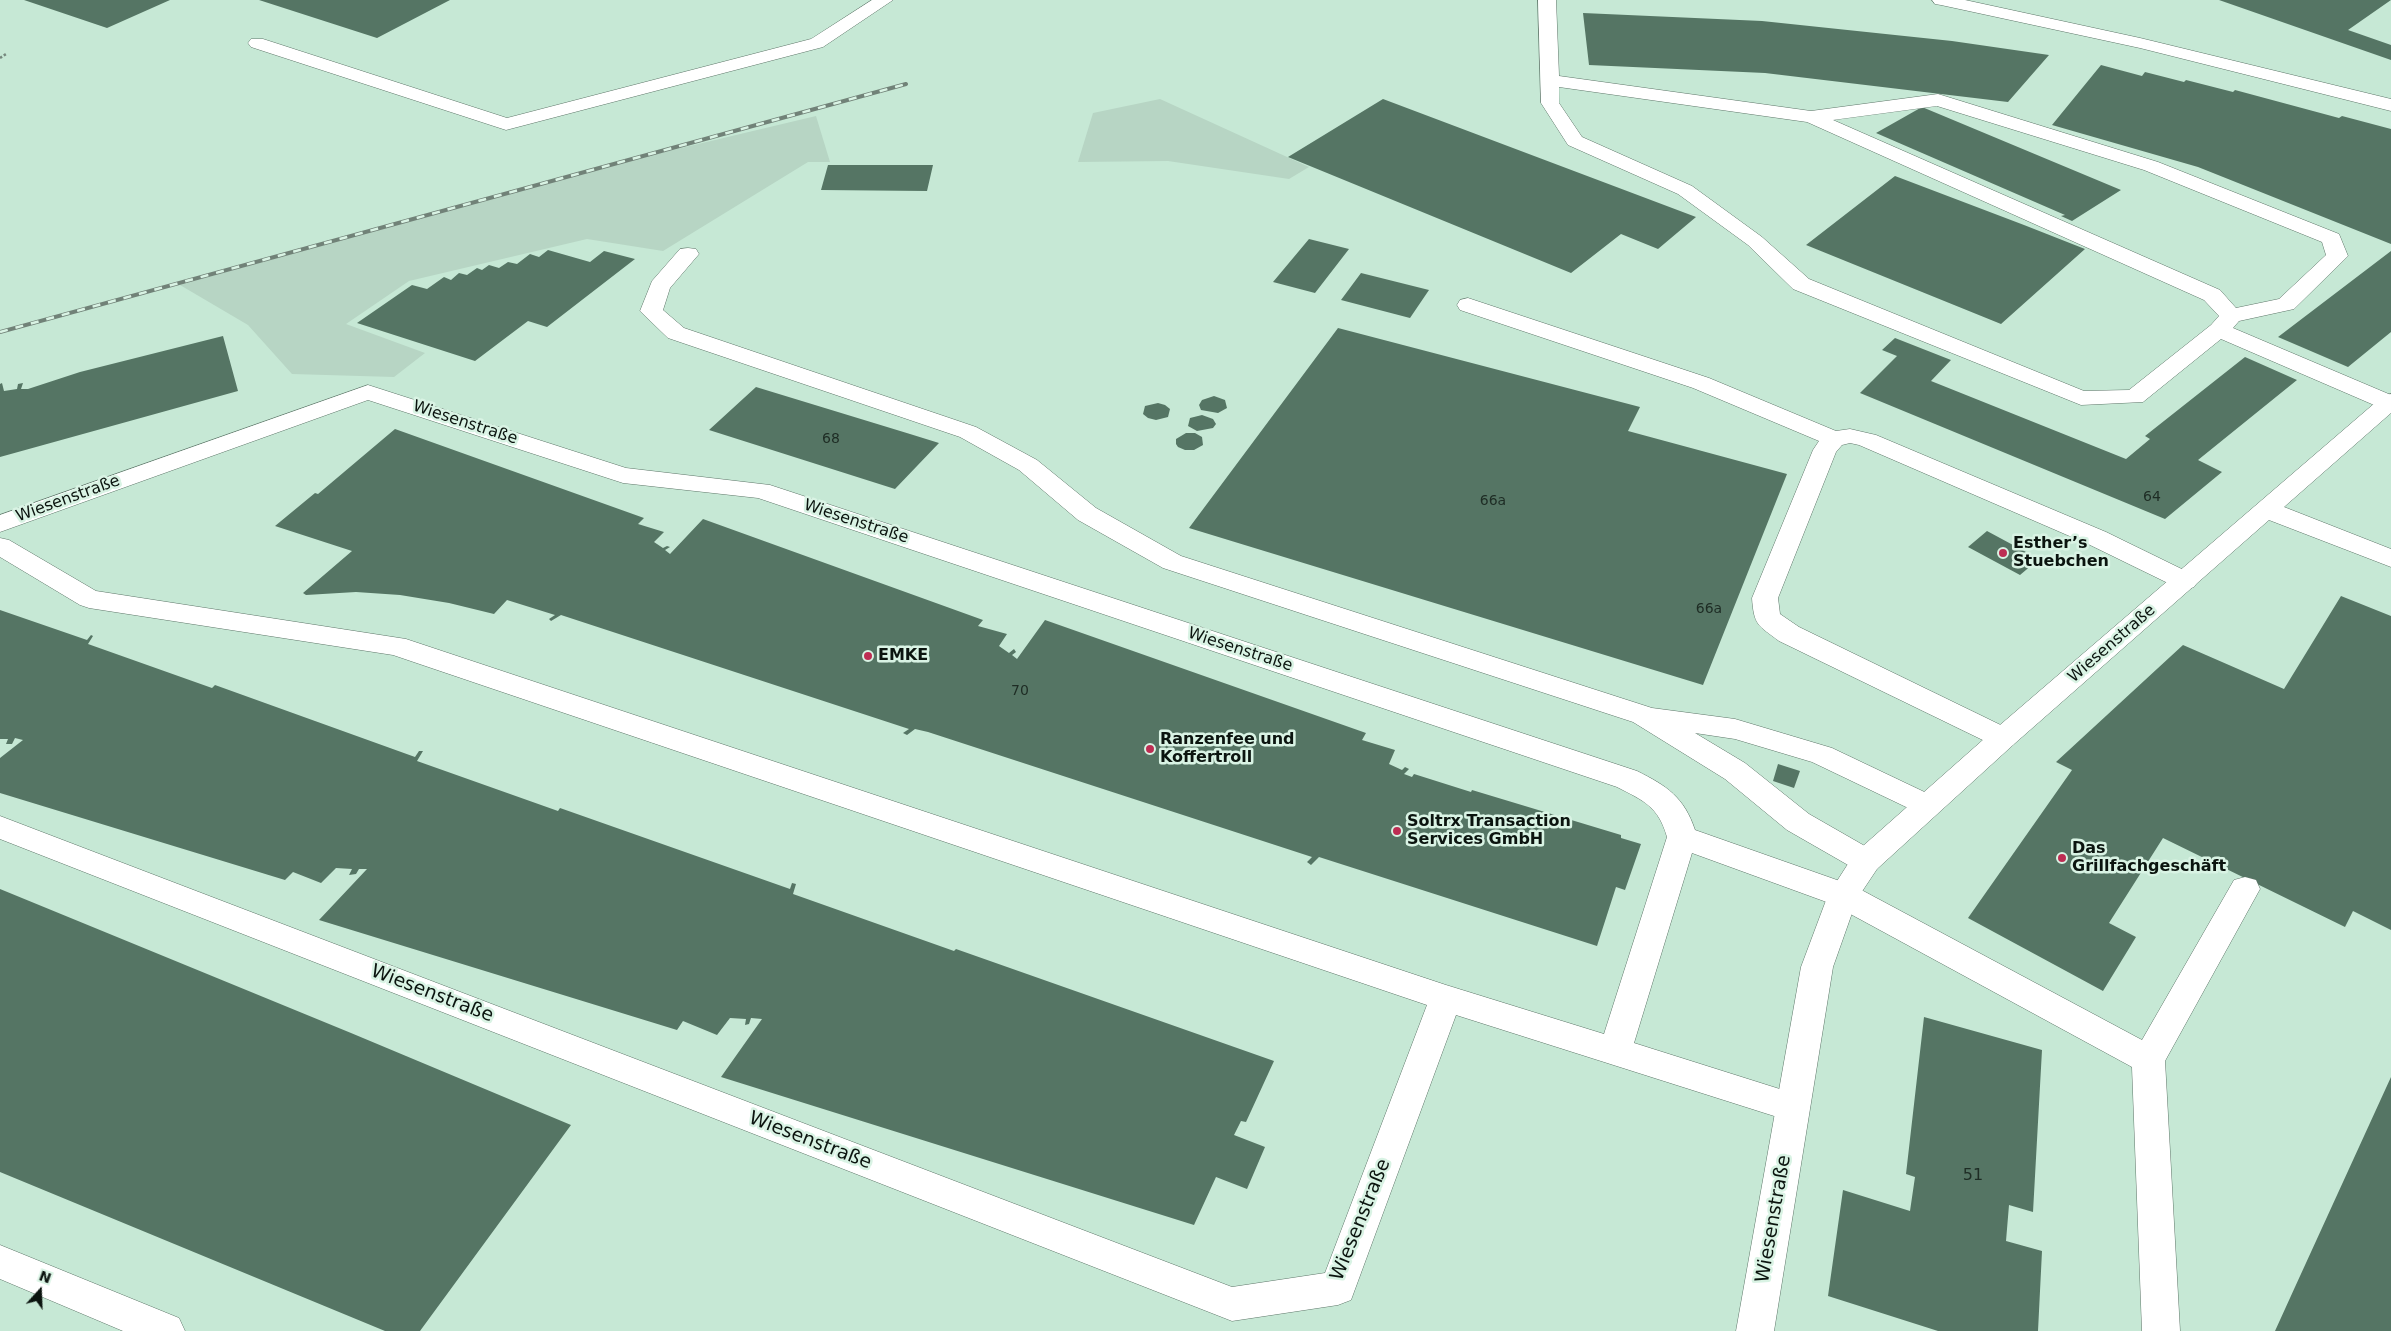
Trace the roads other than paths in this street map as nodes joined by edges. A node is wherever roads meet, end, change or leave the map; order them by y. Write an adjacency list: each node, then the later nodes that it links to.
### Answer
1 (884, 0): 4 (street)
2 (1547, 0): 5 (street)
3 (1942, 0): 6 (street)
4 (257, 43)
5 (1548, 80): 7 (street); 10 (street)
6 (2391, 105)
7 (1811, 117): 10 (street); 10 (street)
8 (688, 254): 18 (street)
9 (1468, 305): 12 (street)
10 (2225, 323): 11 (street)
11 (2390, 402): 13 (street, Wiesenstraße)
12 (1834, 439): 17 (street); 19 (street)
13 (2267, 510): 16 (street); 17 (street, Wiesenstraße)
14 (0, 524): 22 (street, Wiesenstraße)
15 (0, 546): 26 (street)
16 (2391, 560)
17 (2185, 581): 19 (street, Wiesenstraße)
18 (1643, 715): 20 (street); 23 (street)
19 (2004, 738): 20 (street, Wiesenstraße)
20 (1927, 806): 23 (street, Wiesenstraße)
21 (0, 827): 26 (street, Wiesenstraße)
22 (1682, 837): 25 (street); 27 (street)
23 (1866, 862): 25 (street, Wiesenstraße)
24 (2245, 889): 28 (street)
25 (1843, 895): 28 (street); 29 (street, Wiesenstraße)
26 (1446, 998): 27 (street)
27 (1615, 1052): 29 (street)
28 (2148, 1060): 33 (street)
29 (1793, 1107): 32 (street, Wiesenstraße)
30 (0, 1262): 31 (street)
31 (166, 1331)
32 (1755, 1331)
33 (2160, 1331)

